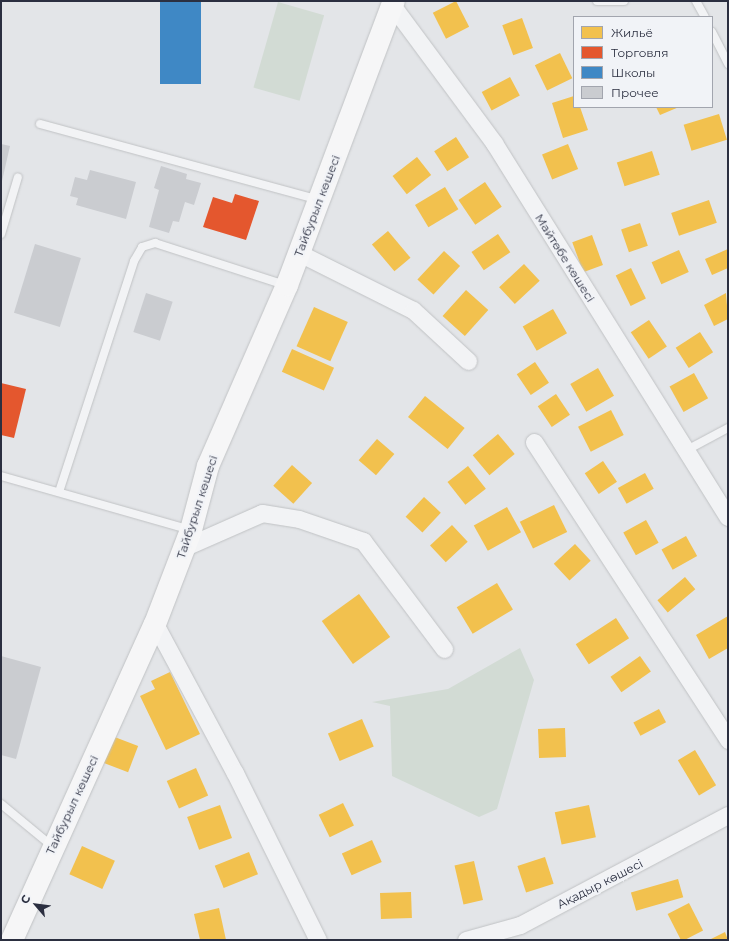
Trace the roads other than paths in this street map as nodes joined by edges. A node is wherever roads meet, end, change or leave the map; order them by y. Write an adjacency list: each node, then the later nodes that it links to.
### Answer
1 (597, 1): 2 (lane)
2 (624, 1)
3 (696, 1): 5 (lane)
4 (393, 3): 10 (main road, Тайбурыл көшесі); 17 (street, Майтөбе көшесі)
5 (704, 16)
6 (713, 34): 7 (lane)
7 (728, 64)
8 (40, 124): 10 (lane)
9 (18, 177): 11 (lane)
10 (320, 200): 12 (main road, Тайбурыл көшесі)
11 (1, 234)
12 (299, 253): 13 (main road, Тайбурыл көшесі); 14 (street)
13 (288, 285): 19 (lane); 21 (main road, Тайбурыл көшесі)
14 (468, 361)
15 (728, 428): 17 (lane)
16 (534, 442): 24 (street)
17 (684, 451): 20 (street, Майтөбе көшесі)
18 (1, 476): 19 (lane)
19 (59, 492): 21 (lane)
20 (728, 517)
21 (188, 539): 22 (main road, Тайбурыл көшесі); 23 (street)
22 (155, 624): 27 (main road, Тайбурыл көшесі); 29 (street)
23 (444, 649)
24 (728, 740)
25 (1, 804): 27 (lane)
26 (728, 815): 30 (street, Ақадыр көшесі)
27 (53, 847): 28 (main road, Тайбурыл көшесі)
28 (12, 940)
29 (318, 940)
30 (466, 940)

